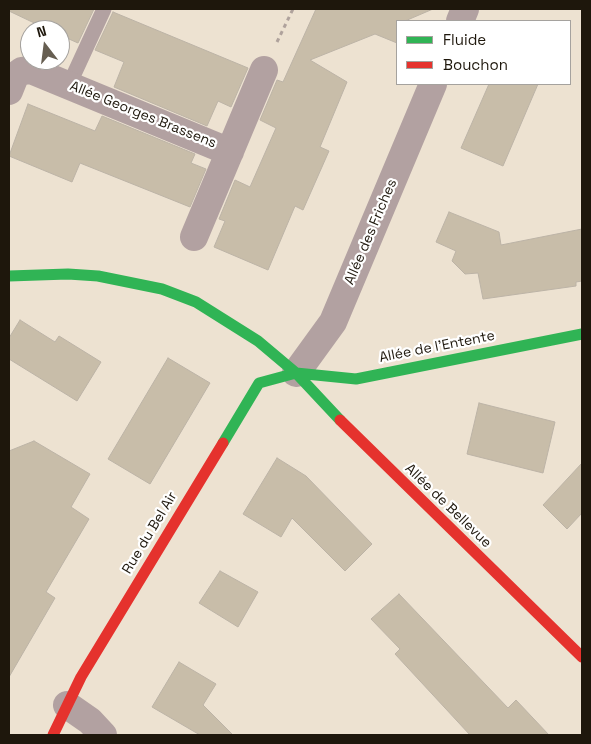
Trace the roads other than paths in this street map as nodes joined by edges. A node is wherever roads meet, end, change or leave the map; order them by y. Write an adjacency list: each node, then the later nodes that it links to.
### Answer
1 (104, 9): 3 (lane)
2 (264, 70): 6 (street, Allée Georges Brassens)
3 (69, 85): 5 (street, Allée Georges Brassens); 6 (street, Allée Georges Brassens)
4 (433, 85): 10 (street, Allée des Friches)
5 (9, 91)
6 (230, 152): 7 (street, Allée Georges Brassens)
7 (194, 237)
8 (9, 276): 10 (street, Allée de Bellevue)
9 (582, 334): 10 (street, Allée de l'Entente)
10 (296, 372): 11 (street, Allée de Bellevue); 12 (street, Rue du Bel Air)
11 (582, 657)
12 (67, 705): 13 (street, Rue du Bel Air); 14 (street)
13 (53, 735)
14 (103, 735)

